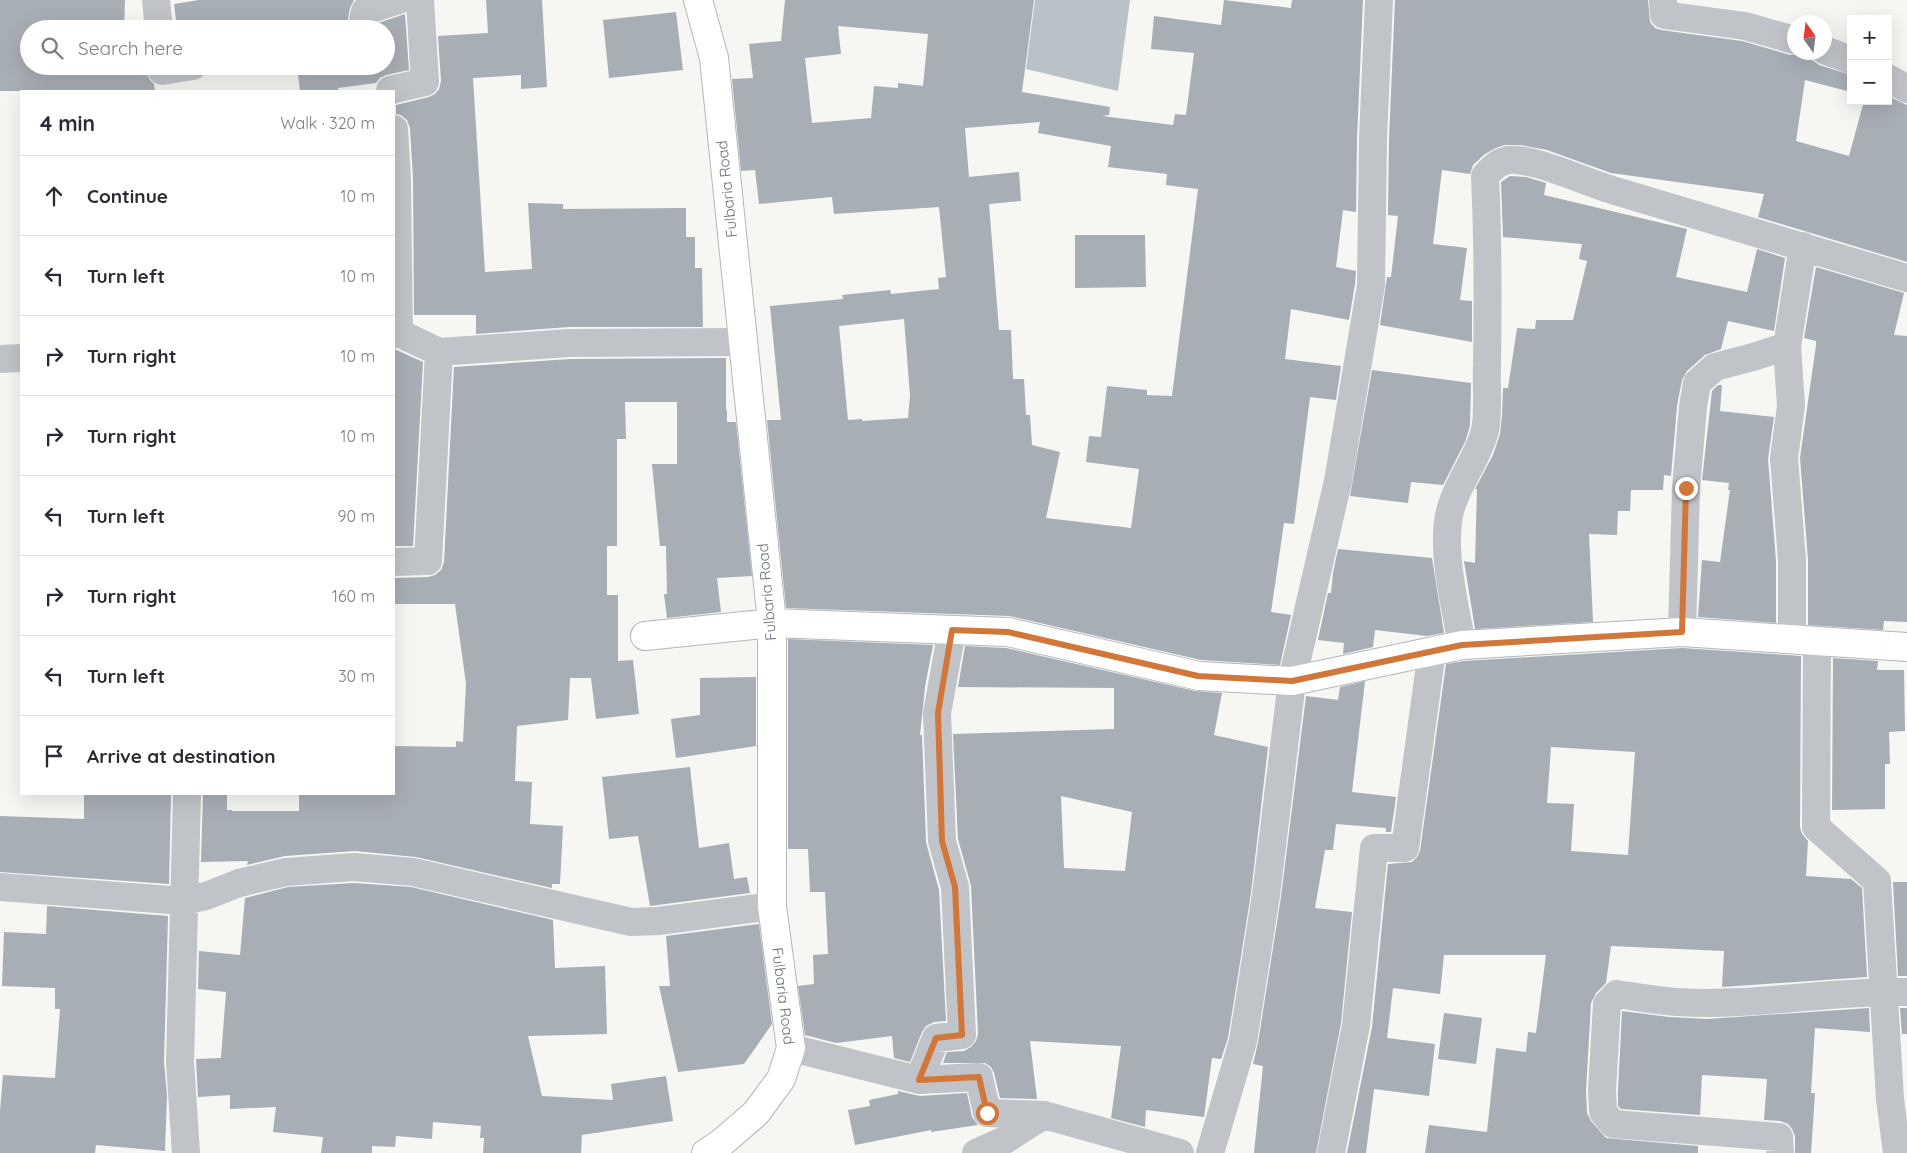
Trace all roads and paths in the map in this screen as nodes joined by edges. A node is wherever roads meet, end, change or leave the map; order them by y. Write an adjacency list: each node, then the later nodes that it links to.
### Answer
1 (156, 0): 7 (street)
2 (399, 0): 8 (street)
3 (420, 0): 14 (street)
4 (698, 0): 19 (street, Fulbaria Road)
5 (1379, 0): 33 (street)
6 (1663, 0): 9 (street)
7 (157, 20)
8 (364, 20)
9 (1787, 38)
10 (1832, 53): 11 (street)
11 (1847, 59)
12 (1892, 80): 13 (street)
13 (1907, 88)
14 (390, 90)
15 (395, 145): 18 (street)
16 (1803, 246): 17 (street); 20 (street); 30 (street)
17 (1907, 278)
18 (396, 334): 21 (street)
19 (743, 342): 21 (street); 25 (street, Fulbaria Road)
20 (1787, 346): 27 (street); 29 (street)
21 (439, 352): 24 (street)
22 (20, 358): 23 (street)
23 (0, 359)
24 (395, 562)
25 (772, 623): 26 (street); 28 (street); 37 (street, Fulbaria Road)
26 (952, 630): 33 (street); 40 (street)
27 (1682, 632): 29 (street); 30 (street)
28 (645, 636)
29 (1805, 640): 31 (street); 38 (street)
30 (1462, 645): 32 (street)
31 (1907, 647)
32 (1432, 651): 33 (street); 47 (street)
33 (1292, 681): 46 (street)
34 (187, 795): 36 (street)
35 (0, 887): 36 (street)
36 (183, 901): 37 (street); 42 (street)
37 (772, 906): 39 (street, Fulbaria Road)
38 (1895, 991): 48 (street); 49 (street)
39 (791, 1048): 40 (street); 43 (street, Fulbaria Road)
40 (919, 1080): 41 (street)
41 (1044, 1115): 44 (street); 45 (street)
42 (186, 1153)
43 (706, 1153)
44 (976, 1153)
45 (1180, 1153)
46 (1210, 1153)
47 (1331, 1153)
48 (1780, 1153)
49 (1897, 1153)

